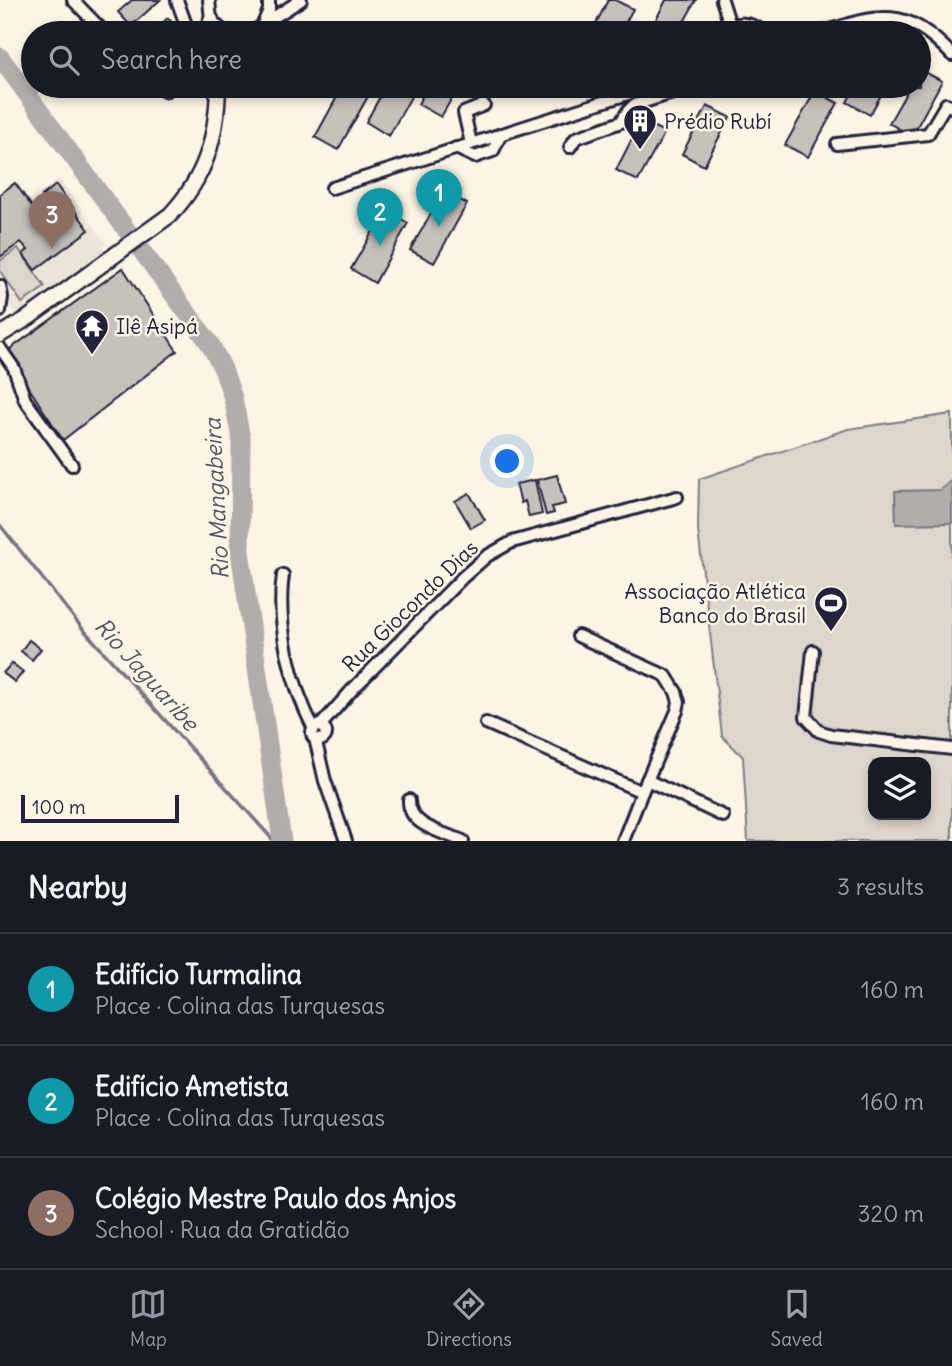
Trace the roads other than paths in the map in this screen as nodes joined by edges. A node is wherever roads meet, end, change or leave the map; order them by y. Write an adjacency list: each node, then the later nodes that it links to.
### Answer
1 (73, 0): 8 (street)
2 (177, 0): 9 (street)
3 (203, 0): 10 (street)
4 (209, 0): 11 (street)
5 (269, 0): 12 (street)
6 (301, 0): 13 (street)
7 (722, 0): 14 (street)
8 (93, 21)
9 (185, 21)
10 (211, 21)
11 (212, 21)
12 (262, 21)
13 (270, 21)
14 (729, 21)
15 (863, 21): 16 (street)
16 (907, 21)
17 (931, 36): 18 (street)
18 (952, 55)
19 (218, 98): 26 (main road)
20 (221, 98): 26 (main road)
21 (611, 98): 28 (street)
22 (647, 98): 24 (street)
23 (657, 98): 24 (street)
24 (648, 101): 31 (street)
25 (484, 105): 29 (street)
26 (218, 106): 36 (main road)
27 (952, 107): 30 (street)
28 (502, 134): 29 (street); 32 (street)
29 (471, 143): 32 (street)
30 (837, 144)
31 (570, 147)
32 (456, 148): 33 (street)
33 (332, 188)
34 (0, 286): 35 (street)
35 (0, 311)
36 (0, 335)
37 (0, 348): 38 (street)
38 (72, 465)
39 (677, 497): 44 (street, Rua Giocondo Dias)
40 (283, 575): 44 (street)
41 (578, 636): 46 (street)
42 (813, 651): 45 (street)
43 (486, 723): 47 (street)
44 (320, 732): 50 (street, Rua Giocondo Dias)
45 (952, 749)
46 (647, 780): 47 (street); 49 (street)
47 (642, 792): 52 (street)
48 (409, 800): 51 (street)
49 (723, 816)
50 (346, 841)
51 (463, 841)
52 (623, 841)

